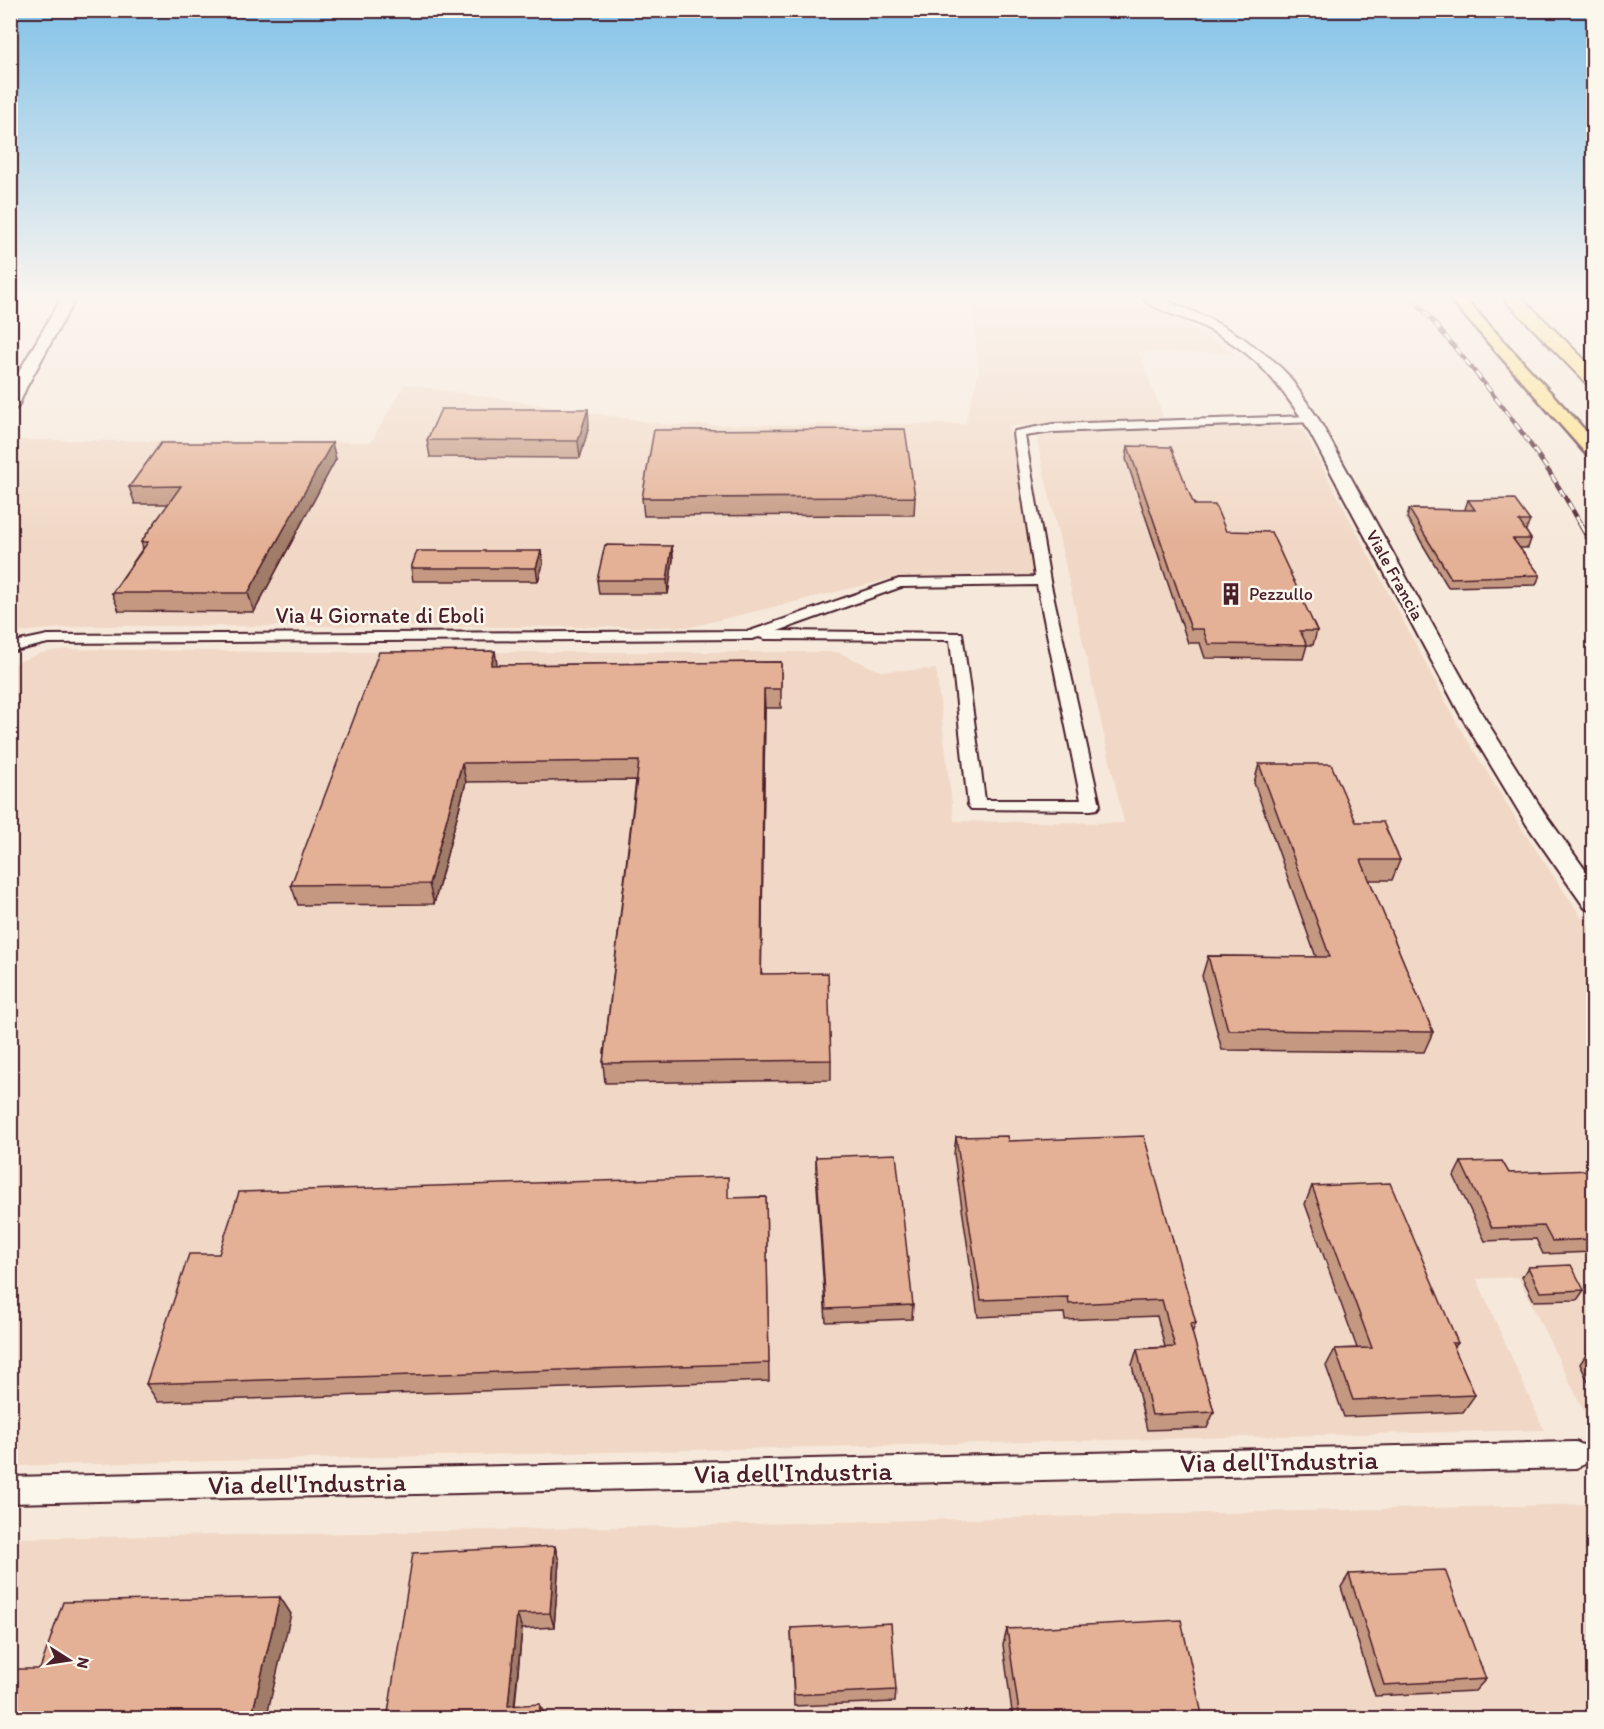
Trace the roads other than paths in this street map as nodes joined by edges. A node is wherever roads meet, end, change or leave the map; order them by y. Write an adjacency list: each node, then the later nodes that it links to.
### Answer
1 (23, 380): 4 (street)
2 (1283, 380): 5 (street, Viale Francia)
3 (1529, 380): 6 (main road)
4 (10, 407)
5 (1311, 420): 7 (street, Via 4 Giornate di Eboli); 10 (street, Viale Francia)
6 (1593, 452)
7 (1043, 581): 8 (street, Via 4 Giornate di Eboli); 8 (street, Via 4 Giornate di Eboli)
8 (752, 635): 9 (street, Via 4 Giornate di Eboli)
9 (10, 648)
10 (1593, 902)
11 (1576, 1455): 12 (street, Via dell'Industria)
12 (10, 1490)

